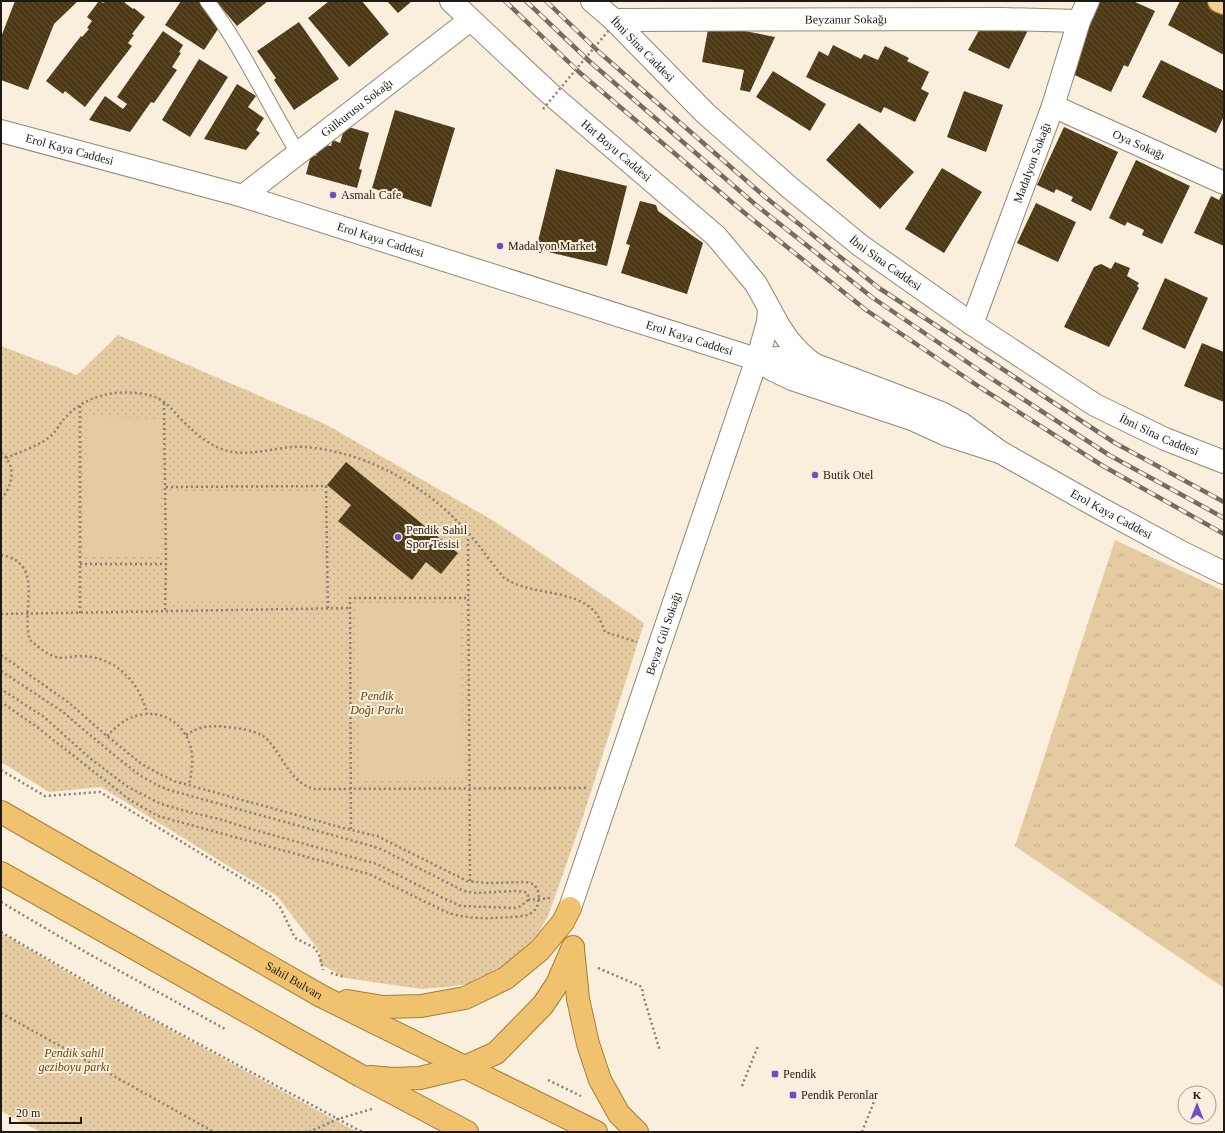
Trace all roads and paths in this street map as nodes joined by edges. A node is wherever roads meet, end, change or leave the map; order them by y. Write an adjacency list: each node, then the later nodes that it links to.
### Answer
1 (207, 1): 13 (lane)
2 (451, 1): 7 (street, Hat Boyu Caddesi)
3 (592, 1): 9 (street, İbni Sina Caddesi)
4 (1088, 1): 8 (street, Madalyon Sokağı)
5 (1219, 1): 6 (main road)
6 (1224, 3)
7 (470, 20): 13 (street, Gülkurusu Sokağı); 16 (street, Hat Boyu Caddesi)
8 (1079, 21): 9 (street, Beyzanur Sokağı); 10 (street, Madalyon Sokağı)
9 (612, 25): 11 (path, bridge); 17 (street, İbni Sina Caddesi)
10 (1053, 106): 14 (street, Oya Sokağı); 17 (street, Madalyon Sokağı)
11 (543, 109)
12 (1, 131): 15 (street, Erol Kaya Caddesi)
13 (298, 153): 15 (street, Gülkurusu Sokağı)
14 (1224, 183)
15 (243, 196): 18 (street, Erol Kaya Caddesi)
16 (769, 309): 18 (street, Beyaz Gül Sokağı); 19 (street, Hat Boyu Caddesi)
17 (972, 324): 25 (street, İbni Sina Caddesi)
18 (756, 359): 19 (street, Erol Kaya Caddesi); 22 (street, Erol Kaya Caddesi); 60 (street, Beyaz Gül Sokağı)
19 (814, 364): 22 (street, Erol Kaya Caddesi)
20 (164, 403): 21 (path); 26 (path); 28 (path)
21 (80, 404): 24 (path); 30 (path)
22 (1000, 452): 32 (street, Erol Kaya Caddesi)
23 (1, 453): 24 (path)
24 (6, 458): 27 (path)
25 (1224, 462)
26 (166, 487): 31 (path); 35 (path)
27 (1, 499)
28 (468, 534): 33 (path); 40 (path)
29 (1, 555): 39 (path)
30 (80, 564): 31 (path); 37 (path)
31 (166, 564): 36 (path)
32 (1224, 573)
33 (469, 598): 34 (path); 50 (path)
34 (350, 608): 35 (path); 52 (path)
35 (328, 609): 36 (path)
36 (165, 612): 37 (path)
37 (80, 613): 39 (path)
38 (1, 614): 39 (path)
39 (27, 614): 45 (path)
40 (643, 644)
41 (1, 655): 47 (path)
42 (1, 671): 59 (path)
43 (1, 689): 59 (path)
44 (1, 702): 57 (path)
45 (147, 714): 46 (path); 47 (path)
46 (186, 735): 49 (path); 52 (path)
47 (107, 736): 49 (path)
48 (1, 770): 63 (path)
49 (189, 785): 54 (path)
50 (469, 788): 51 (path); 52 (path); 56 (path)
51 (589, 788)
52 (351, 789): 54 (path)
53 (1, 812): 65 (highway, Sahil Bulvarı)
54 (351, 829): 56 (path)
55 (1, 873): 70 (highway)
56 (470, 881): 57 (path)
57 (539, 898): 58 (path); 59 (path)
58 (551, 898)
59 (528, 900)
60 (570, 908): 62 (highway); 65 (highway)
61 (1, 932): 74 (path)
62 (573, 947): 69 (highway); 80 (highway)
63 (349, 979)
64 (643, 995): 68 (path)
65 (321, 996): 69 (highway, Sahil Bulvarı)
66 (1, 1013): 75 (path)
67 (758, 1046): 71 (path)
68 (660, 1051)
69 (465, 1067): 70 (highway); 79 (highway, Sahil Bulvarı)
70 (361, 1076): 78 (highway)
71 (742, 1086)
72 (875, 1099): 81 (path)
73 (372, 1108): 74 (path)
74 (338, 1119): 76 (path); 77 (path)
75 (214, 1132)
76 (309, 1132)
77 (362, 1132)
78 (467, 1132)
79 (596, 1132)
80 (637, 1132)
81 (862, 1132)

